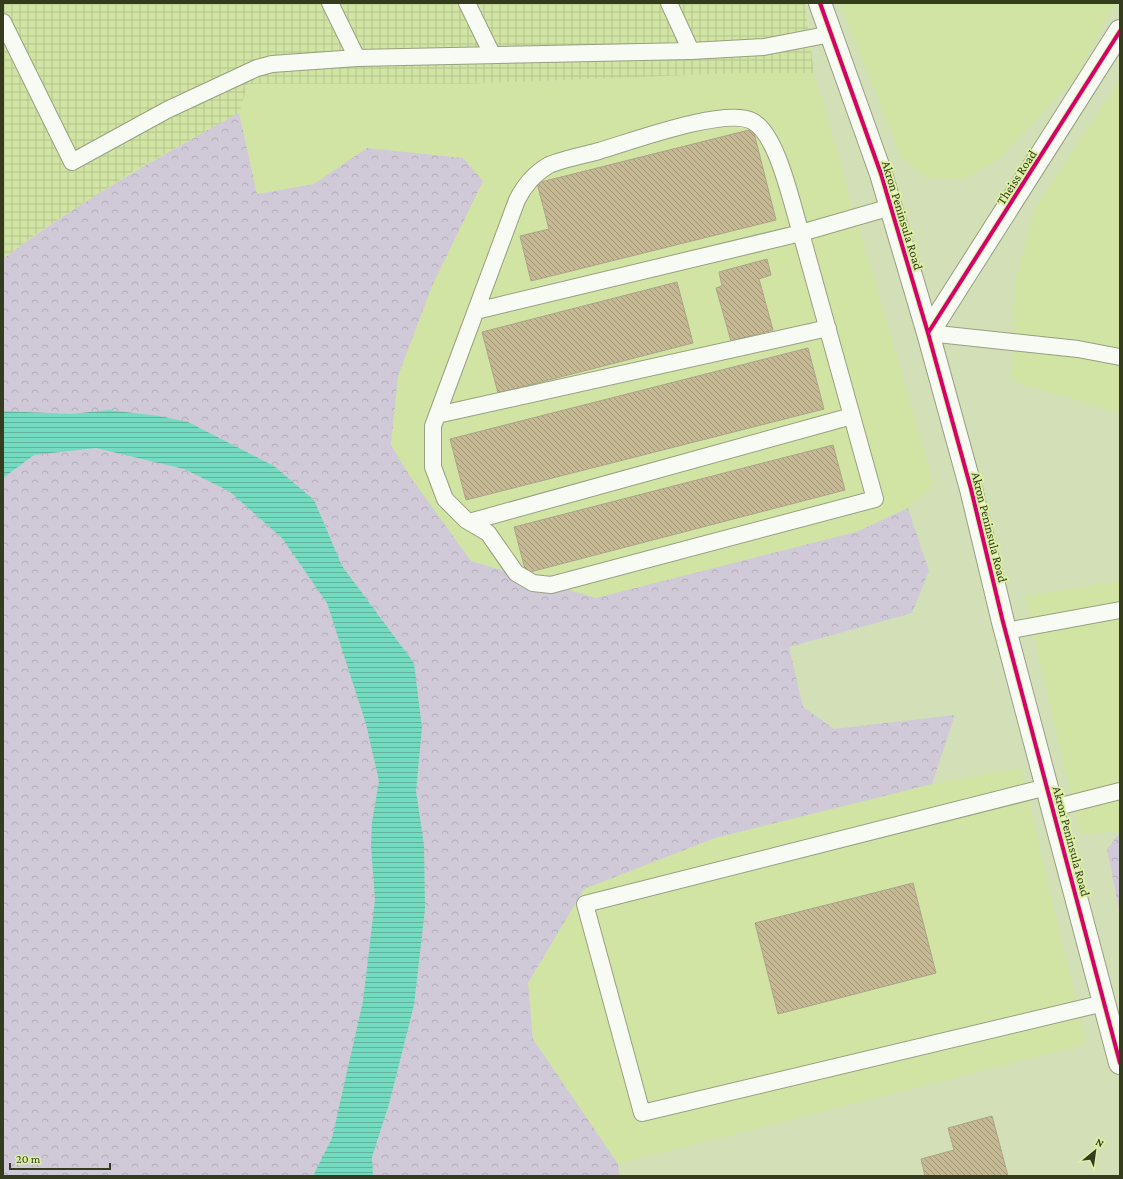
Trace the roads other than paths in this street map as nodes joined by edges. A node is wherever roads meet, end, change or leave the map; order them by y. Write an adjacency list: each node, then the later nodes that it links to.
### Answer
1 (330, 3): 10 (lane)
2 (467, 3): 9 (lane)
3 (669, 3): 8 (lane)
4 (820, 3): 7 (street, Akron Peninsula Road)
5 (3, 22): 10 (lane)
6 (1120, 31): 15 (street, Theiss Road)
7 (831, 34): 8 (lane); 11 (street, Akron Peninsula Road)
8 (691, 51): 9 (lane)
9 (492, 54): 10 (lane)
10 (357, 58)
11 (891, 207): 12 (lane); 15 (street, Akron Peninsula Road)
12 (800, 233): 13 (lane); 13 (lane); 14 (lane)
13 (476, 310): 17 (lane)
14 (828, 328): 17 (lane); 18 (lane)
15 (928, 333): 16 (lane); 21 (street, Akron Peninsula Road)
16 (1120, 357)
17 (438, 415): 19 (lane)
18 (852, 416): 19 (lane); 19 (lane)
19 (469, 522)
20 (1120, 610): 21 (lane)
21 (1006, 631): 22 (street, Akron Peninsula Road)
22 (1047, 787): 24 (street, Akron Peninsula Road); 25 (lane)
23 (1120, 791): 24 (lane)
24 (1053, 808): 25 (street, Akron Peninsula Road)
25 (1104, 1003): 26 (street, Akron Peninsula Road)
26 (1120, 1063)

